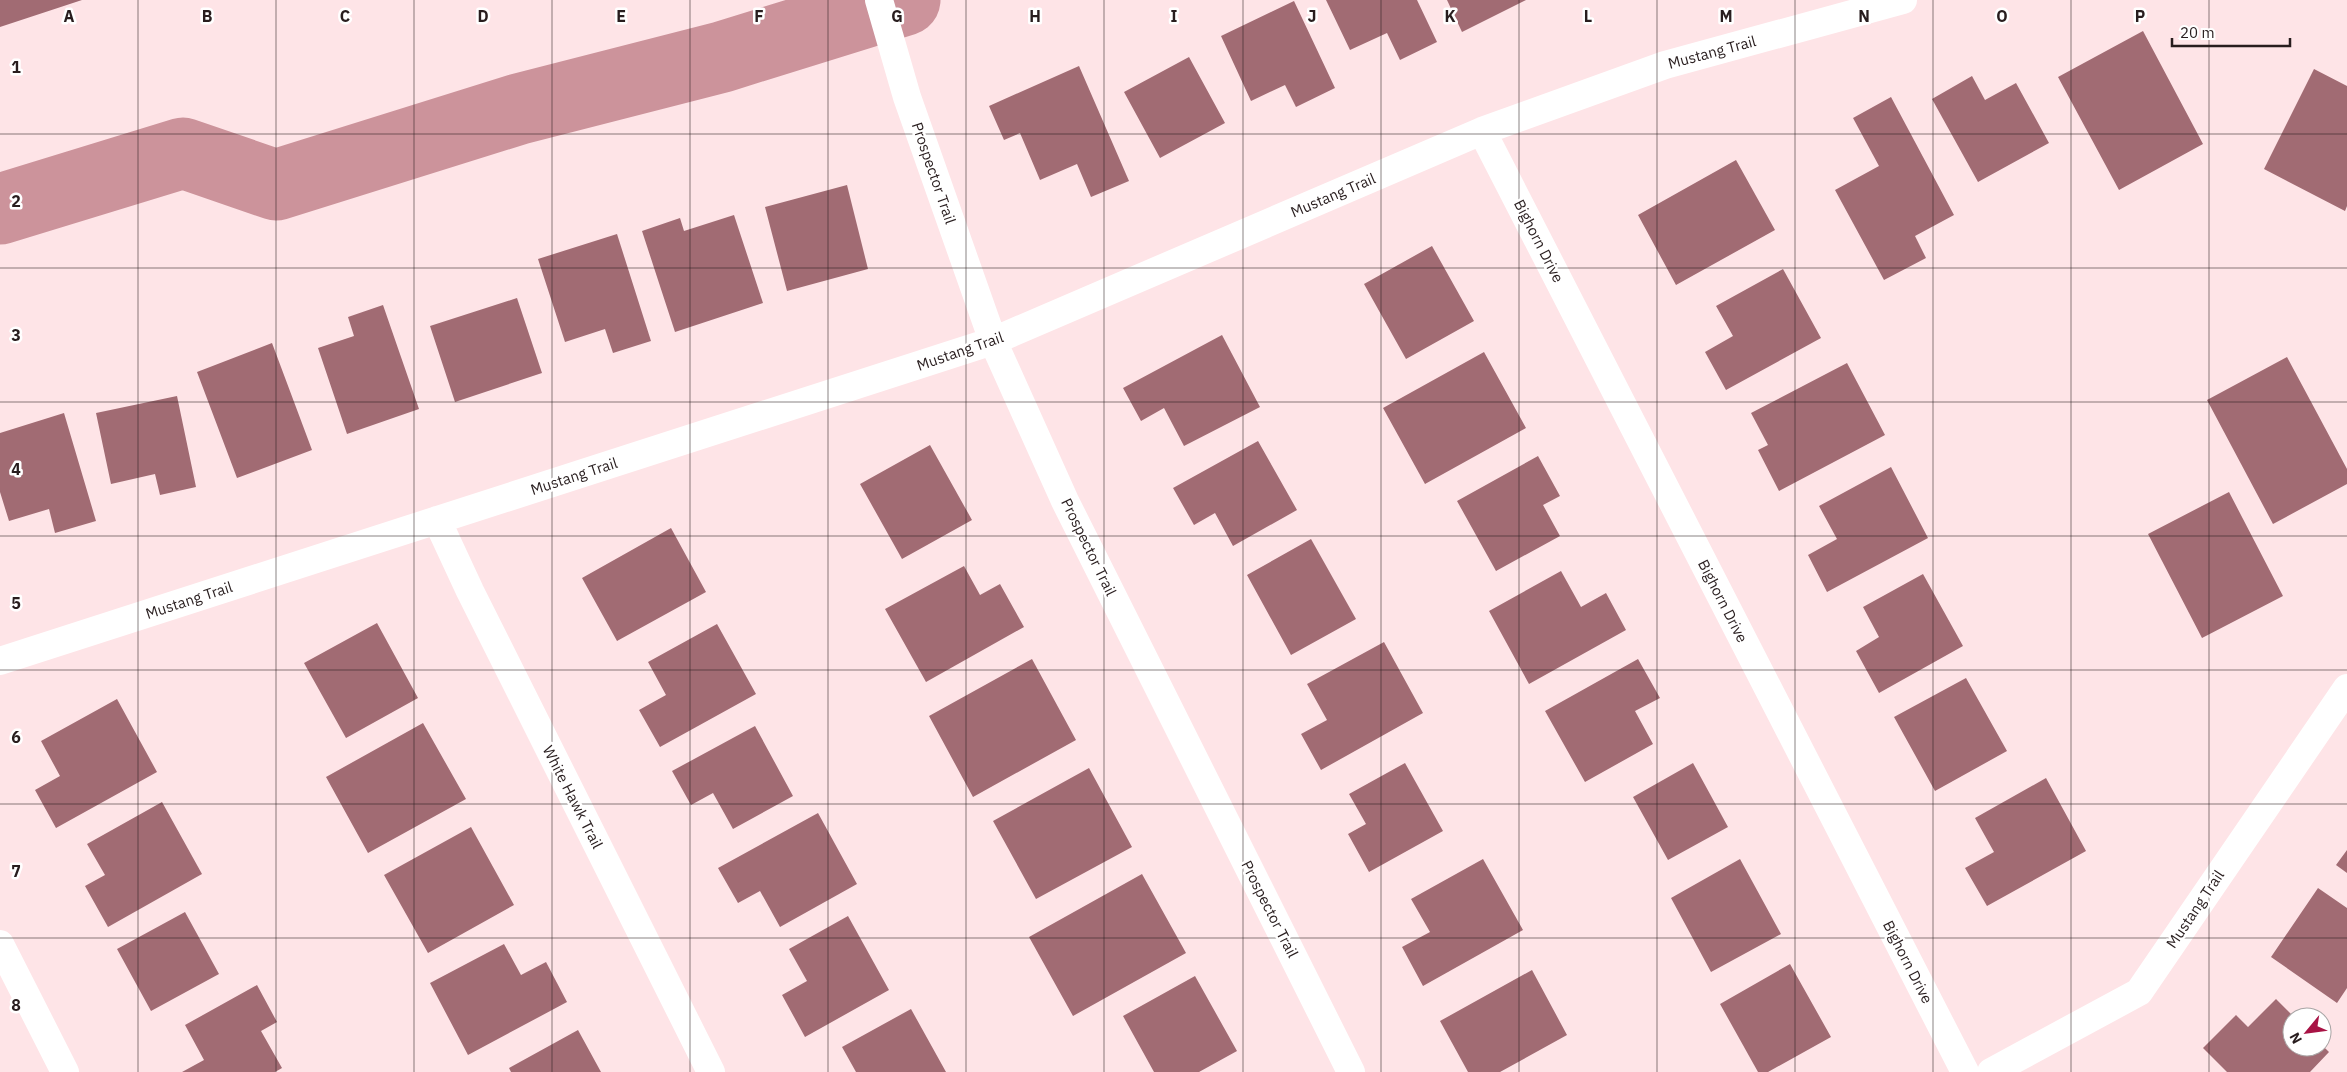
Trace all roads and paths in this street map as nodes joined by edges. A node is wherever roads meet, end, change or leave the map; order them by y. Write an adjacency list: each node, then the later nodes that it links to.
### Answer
1 (878, 0): 4 (street, Prospector Trail)
2 (1903, 0): 3 (street, Mustang Trail)
3 (1482, 131): 4 (street, Mustang Trail); 12 (street, Bighorn Drive)
4 (993, 341): 5 (street, Mustang Trail); 11 (street, Prospector Trail)
5 (437, 520): 6 (street, Mustang Trail); 10 (street, White Hawk Trail)
6 (0, 661)
7 (2347, 688): 13 (street, Mustang Trail)
8 (0, 944): 9 (street)
9 (65, 1072)
10 (711, 1072)
11 (1351, 1072)
12 (1965, 1072)
13 (1991, 1072)

